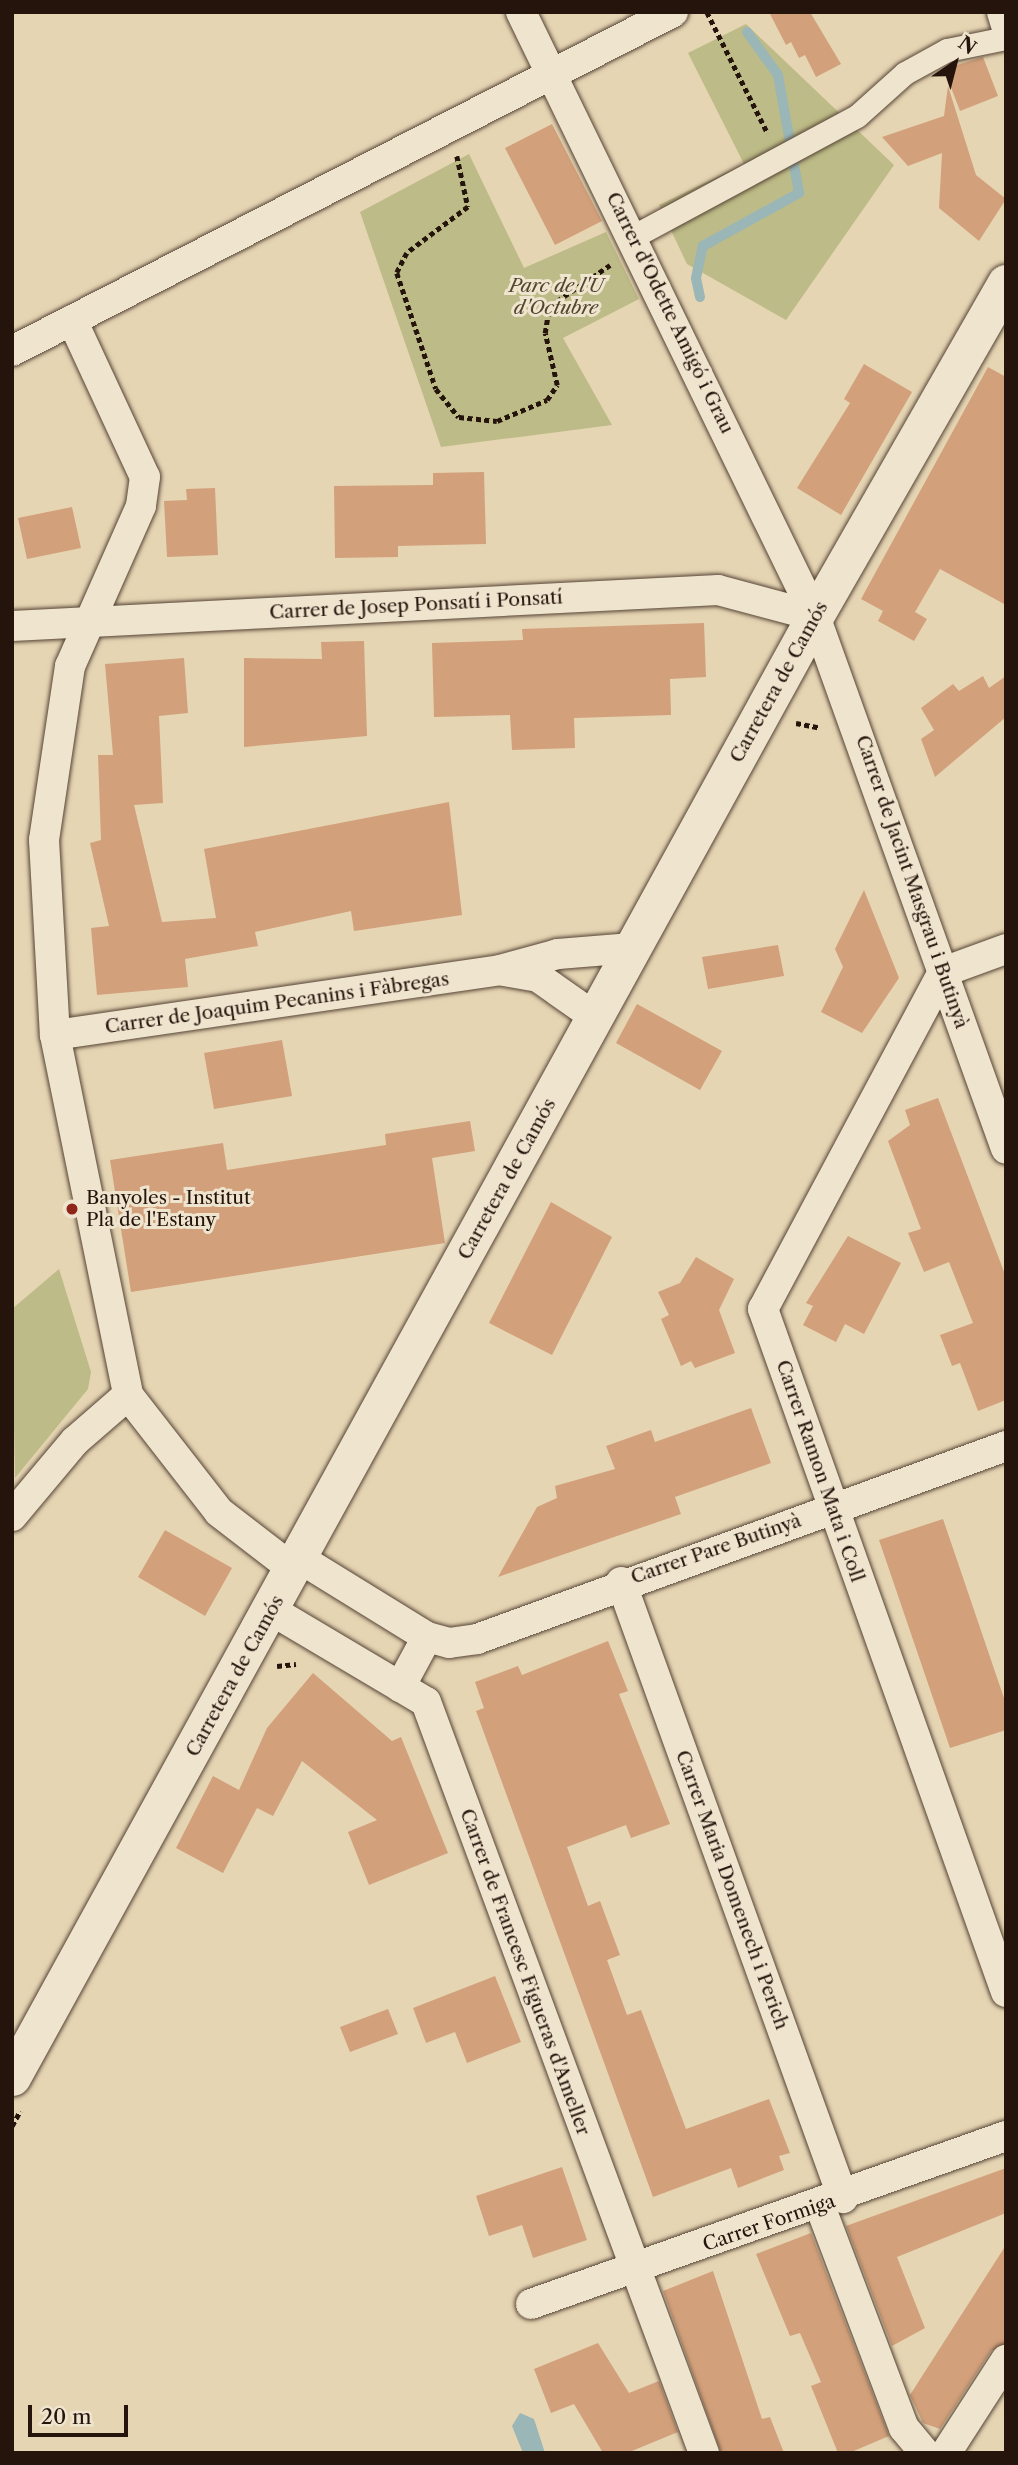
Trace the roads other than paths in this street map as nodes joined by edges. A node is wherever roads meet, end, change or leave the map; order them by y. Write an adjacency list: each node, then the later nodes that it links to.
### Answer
1 (521, 12): 6 (street, Carrer d'Odette Amigó i Grau)
2 (673, 12): 6 (street)
3 (1002, 12): 4 (street)
4 (1006, 25)
5 (1006, 38): 7 (street)
6 (554, 69): 7 (street, Carrer d'Odette Amigó i Grau); 9 (street)
7 (634, 236): 11 (street, Carrer d'Odette Amigó i Grau)
8 (1006, 283): 11 (street, Carretera de Camós)
9 (72, 320): 10 (street); 12 (street)
10 (12, 351)
11 (816, 616): 12 (street, Carrer de Josep Ponsatí i Ponsatí); 14 (street, Carretera de Camós); 17 (street, Carrer de Jacint Masgrau i Butinyà)
12 (93, 622): 13 (street, Carrer de Josep Ponsatí i Ponsatí); 19 (street)
13 (12, 626)
14 (632, 948): 16 (street, Carrer de Joaquim Pecanins i Fàbregas); 18 (street, Carretera de Camós)
15 (1006, 949): 17 (street)
16 (500, 970): 18 (street, Carrer de Joaquim Pecanins i Fàbregas); 19 (street, Carrer de Joaquim Pecanins i Fàbregas)
17 (943, 972): 20 (street, Carrer de Jacint Masgrau i Butinyà); 23 (street, Carrer Ramon Mata i Coll)
18 (595, 1017): 25 (street, Carretera de Camós)
19 (55, 1035): 21 (street)
20 (1006, 1149)
21 (128, 1395): 24 (street); 25 (street)
22 (1006, 1446): 23 (street, Carrer Pare Butinyà)
23 (832, 1509): 26 (street, Carrer Pare Butinyà); 30 (street, Carrer Ramon Mata i Coll)
24 (12, 1516)
25 (296, 1563): 27 (street, Carretera de Camós); 28 (street)
26 (621, 1582): 28 (street, Carrer Pare Butinyà); 33 (street, Carrer Maria Domenech i Perich)
27 (271, 1610): 29 (street, Carrer de Francesc Figueras d'Ameller); 31 (street, Carretera de Camós)
28 (426, 1637): 29 (street)
29 (400, 1687): 34 (street, Carrer de Francesc Figueras d'Ameller)
30 (1006, 1992)
31 (12, 2077)
32 (1006, 2136): 33 (street, Carrer Formiga)
33 (831, 2202): 34 (street, Carrer Formiga); 38 (street, Carrer Maria Domenech i Perich)
34 (635, 2271): 35 (street, Carrer Formiga); 37 (street, Carrer de Francesc Figueras d'Ameller)
35 (531, 2304)
36 (1006, 2360): 39 (street)
37 (704, 2453)
38 (925, 2453)
39 (946, 2453)

